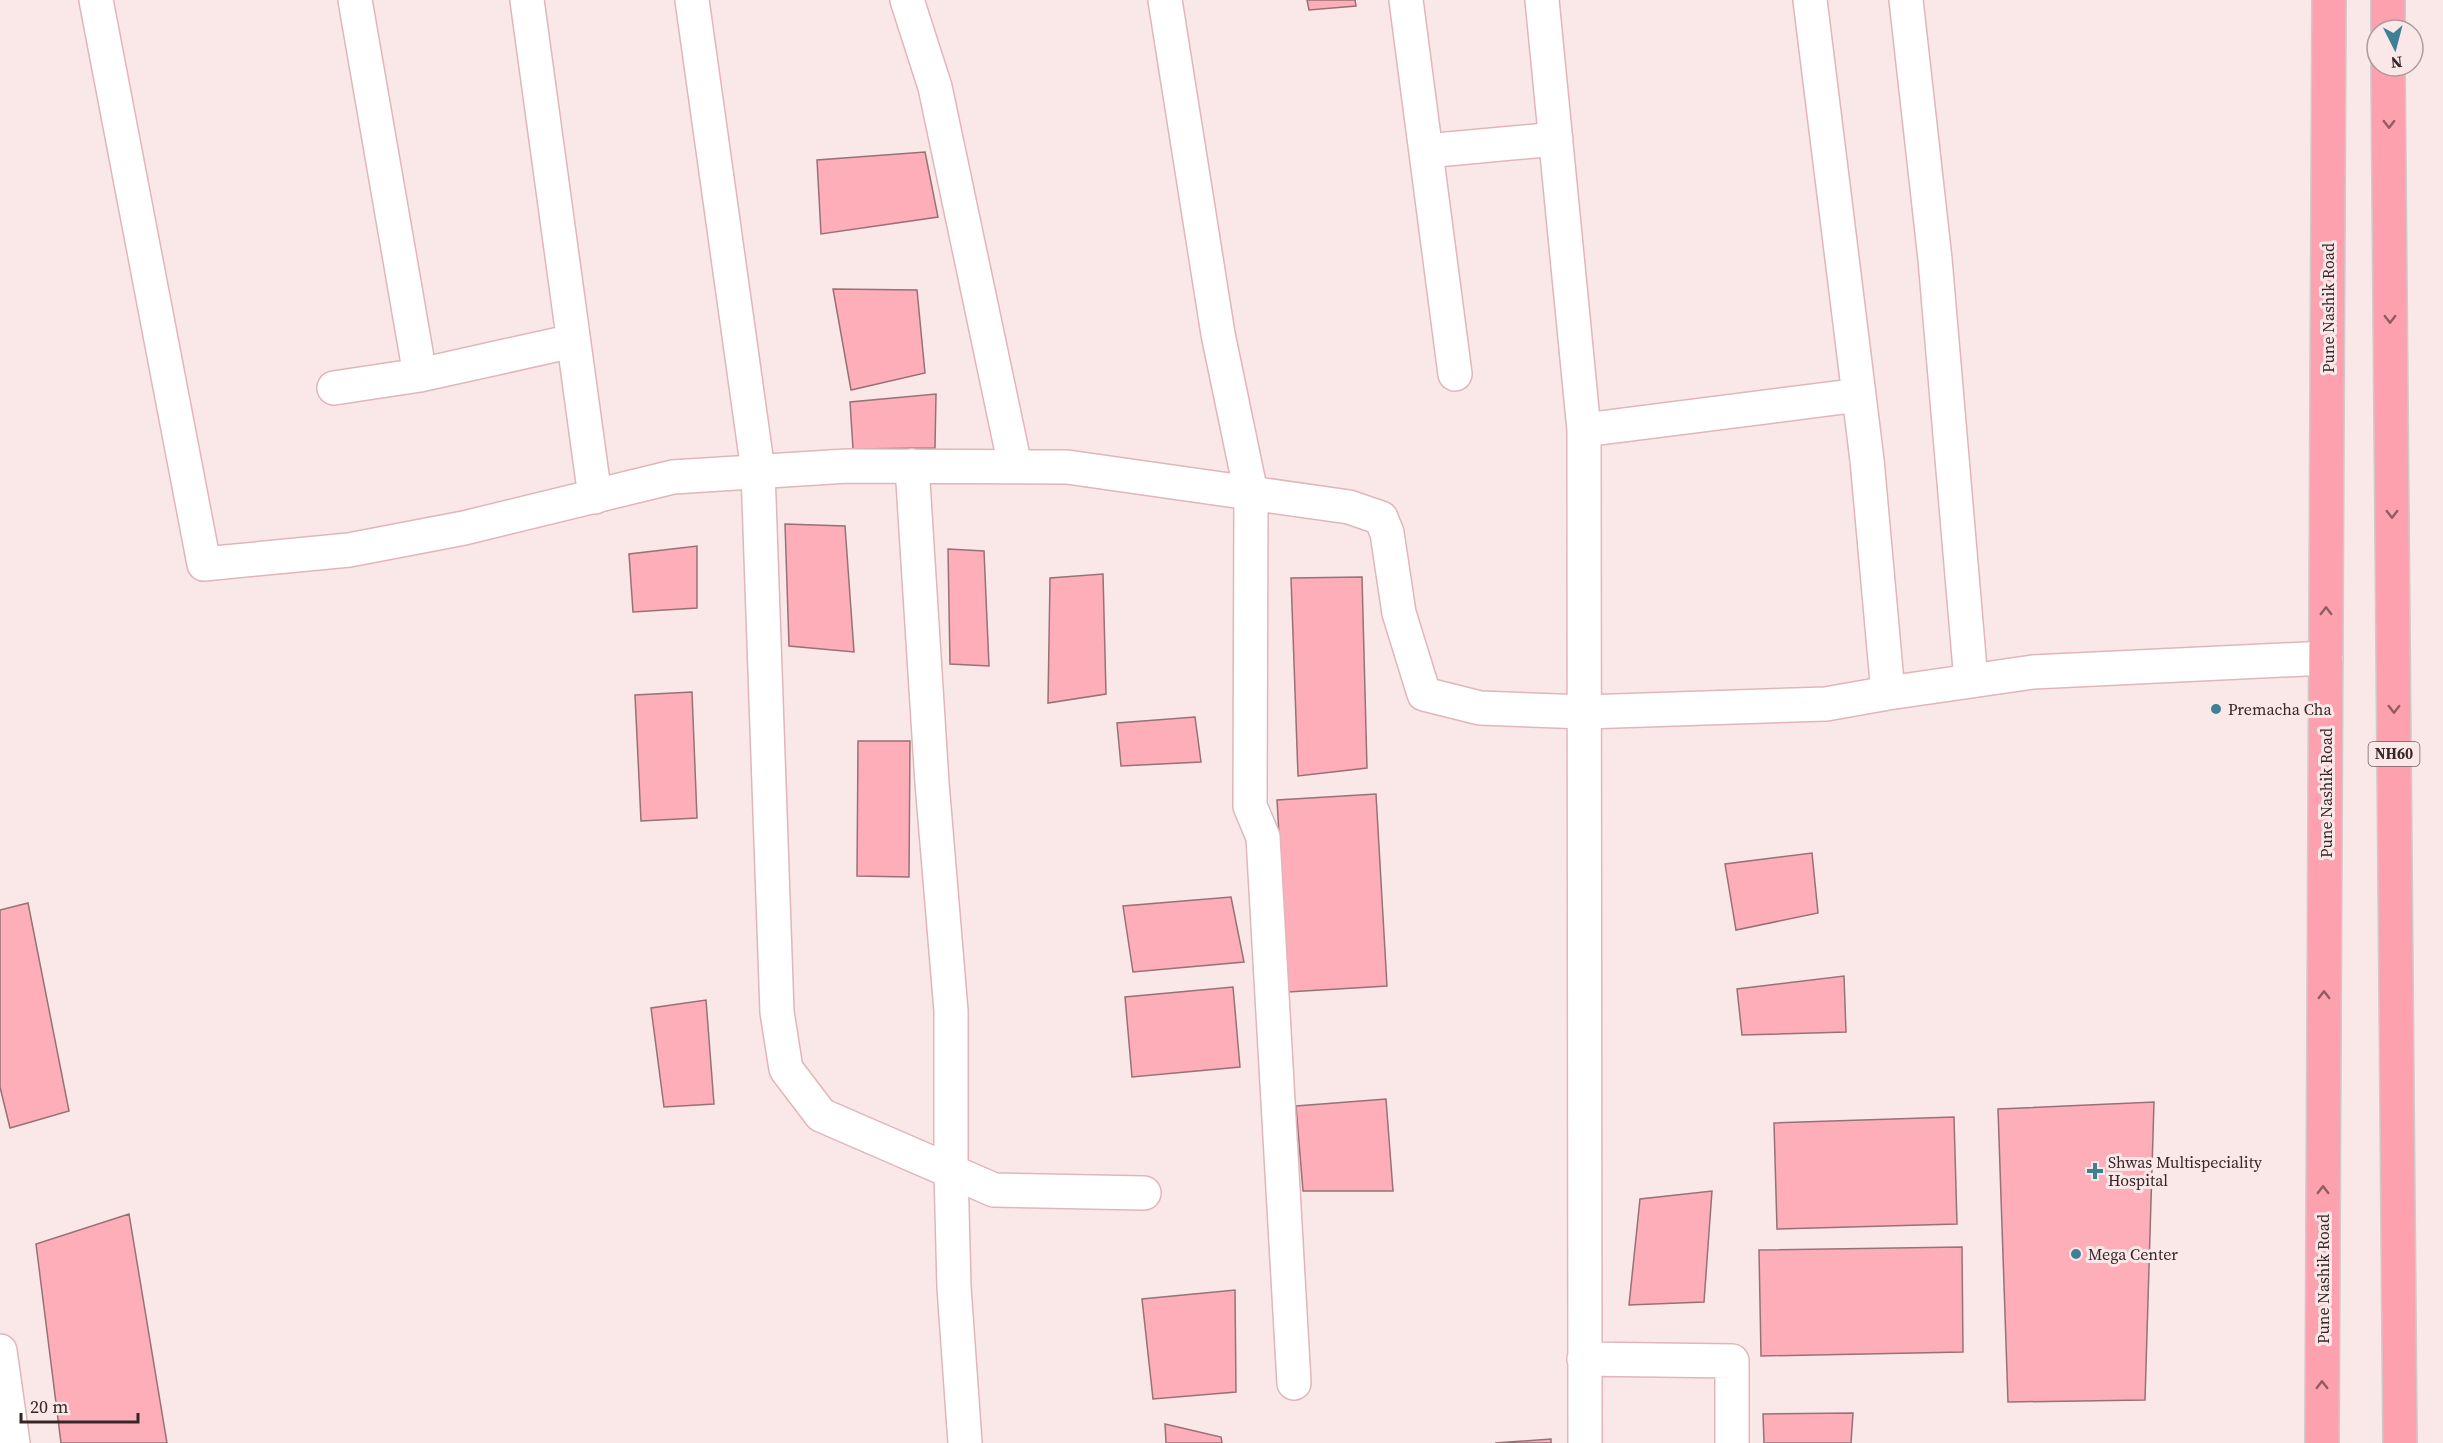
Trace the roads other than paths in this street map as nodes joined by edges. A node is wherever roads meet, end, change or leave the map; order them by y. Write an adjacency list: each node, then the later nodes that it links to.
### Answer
1 (96, 0): 27 (street)
2 (355, 0): 19 (street)
3 (526, 0): 17 (street)
4 (692, 0): 25 (street)
5 (907, 0): 24 (street)
6 (1165, 0): 26 (street)
7 (1406, 0): 16 (street)
8 (1542, 0): 15 (street)
9 (1810, 0): 21 (street)
10 (1906, 0): 29 (street)
11 (2329, 0): 28 (highway, Pune Nashik Road, one-way to 11)
12 (2388, 0): 13 (highway)
13 (2388, 18)
14 (2388, 78): 42 (highway, NH60, one-way to 42)
15 (1556, 139): 16 (street); 22 (street)
16 (1426, 151): 18 (street)
17 (573, 341): 19 (street); 27 (street)
18 (1455, 374)
19 (420, 375): 20 (street)
20 (334, 388)
21 (1859, 395): 22 (street); 30 (street)
22 (1584, 430): 31 (street)
23 (912, 466): 24 (street); 25 (street); 32 (street)
24 (1015, 466): 26 (street)
25 (758, 471): 27 (street); 32 (street)
26 (1251, 493): 31 (street); 36 (street)
27 (595, 497)
28 (2326, 658): 29 (street); 41 (highway, Pune Nashik Road, one-way to 28)
29 (1971, 681): 30 (street)
30 (1888, 693): 31 (street)
31 (1585, 712): 35 (street)
32 (951, 1171): 33 (street); 38 (street)
33 (1144, 1193)
34 (0, 1351): 37 (street)
35 (1584, 1359): 39 (street); 40 (street)
36 (1294, 1383)
37 (14, 1443)
38 (965, 1443)
39 (1585, 1443)
40 (1732, 1443)
41 (2322, 1443)
42 (2400, 1443)

